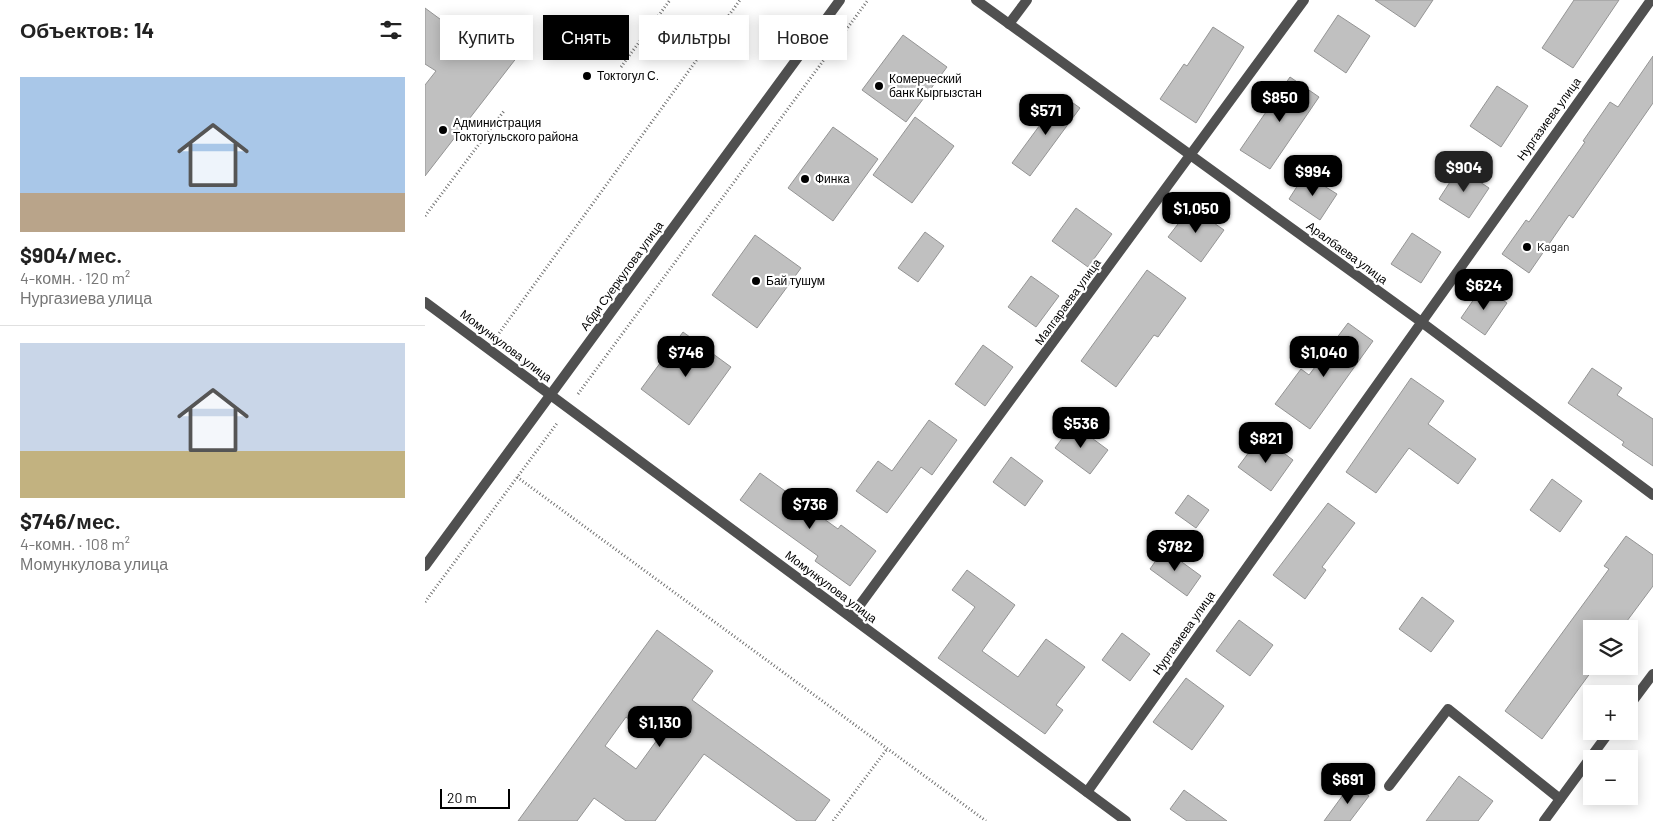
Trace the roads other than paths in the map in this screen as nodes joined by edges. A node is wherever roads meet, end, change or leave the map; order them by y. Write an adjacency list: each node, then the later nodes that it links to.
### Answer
1 (840, 0): 10 (street, Абди Суеркулова улица)
2 (976, 0): 6 (street, Аралбаева улица)
3 (1027, 0): 6 (street)
4 (1304, 0): 7 (street, Малгараева улица)
5 (1651, 0): 9 (street, Нургазиева улица)
6 (1009, 24): 7 (street, Аралбаева улица)
7 (1191, 156): 9 (street, Аралбаева улица); 13 (street, Малгараева улица)
8 (425, 302): 10 (street, Момункулова улица)
9 (1419, 322): 11 (street, Аралбаева улица); 18 (street, Нургазиева улица)
10 (550, 395): 12 (street, Абди Суеркулова улица); 13 (street, Момункулова улица)
11 (1653, 495)
12 (425, 566)
13 (851, 617): 18 (street, Момункулова улица)
14 (1653, 674): 15 (street)
15 (1638, 694)
16 (1603, 740): 19 (street)
17 (1389, 786): 19 (street)
18 (1087, 792): 20 (street, Момункулова улица)
19 (1560, 799): 21 (street)
20 (1126, 821)
21 (1544, 821)

